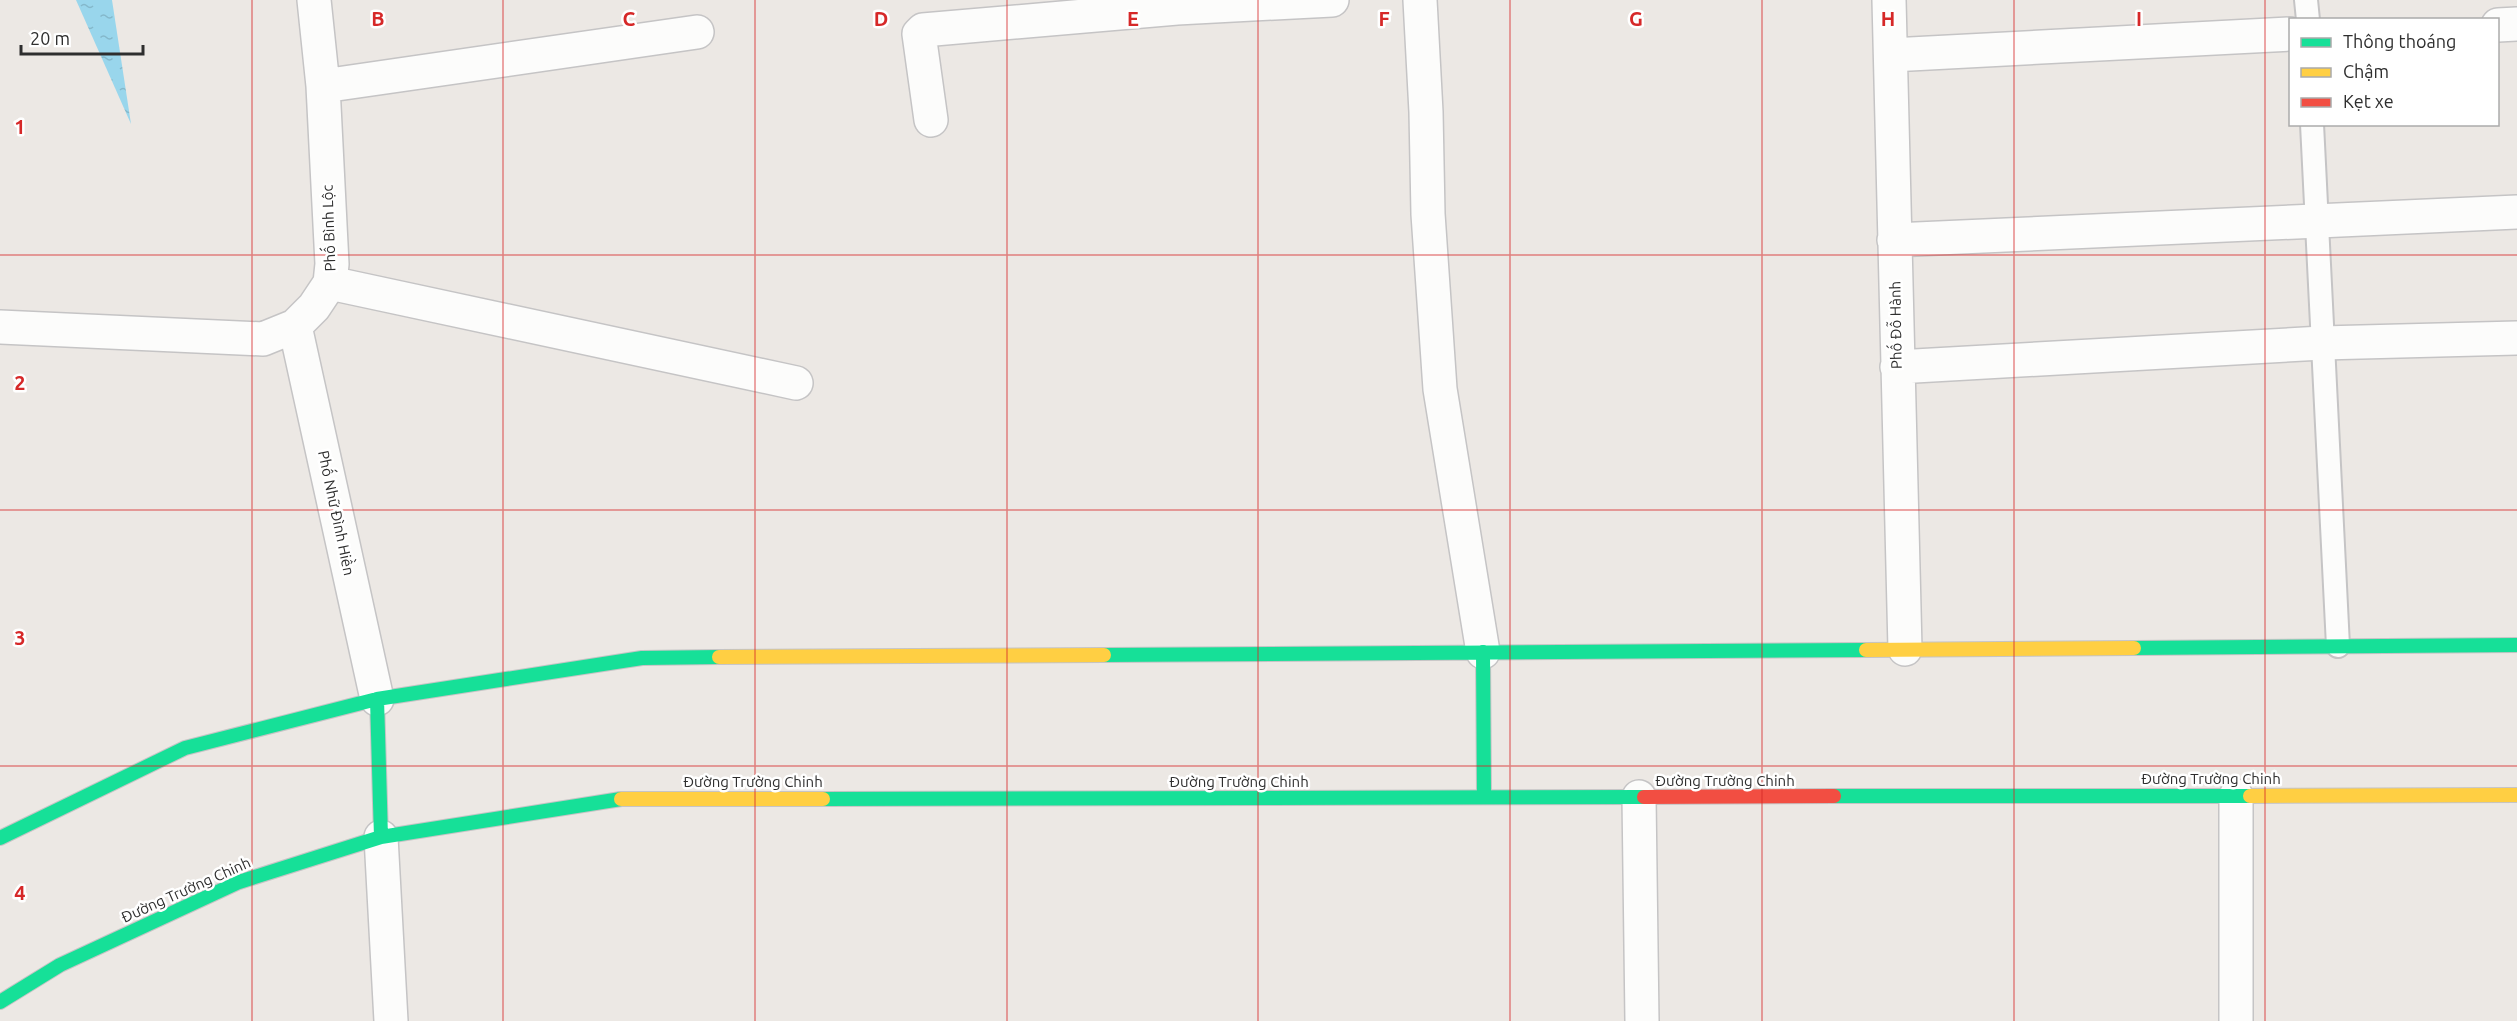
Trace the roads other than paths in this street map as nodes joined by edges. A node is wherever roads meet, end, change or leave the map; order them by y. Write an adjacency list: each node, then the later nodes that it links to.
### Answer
1 (314, 0): 13 (street, Phố Bình Lộc)
2 (1332, 0): 6 (street)
3 (1420, 0): 29 (street)
4 (1889, 0): 12 (street, Phố Đỗ Hành)
5 (2306, 0): 7 (lane)
6 (1176, 4): 14 (street)
7 (2308, 18)
8 (2517, 24): 9 (street)
9 (2499, 25)
10 (697, 32): 13 (street)
11 (2289, 34): 12 (street)
12 (1891, 54): 18 (street, Phố Đỗ Hành)
13 (323, 86): 19 (street, Phố Bình Lộc)
14 (931, 120)
15 (2312, 126): 17 (lane)
16 (2517, 212): 17 (street)
17 (2317, 220): 18 (street); 23 (lane)
18 (1894, 240): 24 (street, Phố Đỗ Hành)
19 (330, 283): 20 (street, Phố Bình Lộc); 25 (street)
20 (295, 326): 21 (street, Phố Bình Lộc); 30 (street, Phố Nhữ Đình Hiền)
21 (0, 327)
22 (2517, 338): 23 (street)
23 (2322, 343): 24 (street); 27 (lane)
24 (1897, 368): 28 (street, Phố Đỗ Hành)
25 (796, 383)
26 (2517, 645): 27 (main road)
27 (2338, 646): 28 (main road)
28 (1905, 649): 29 (main road)
29 (1483, 652): 30 (main road); 34 (main road)
30 (376, 699): 35 (main road); 36 (main road)
31 (2517, 795): 32 (main road, Đường Trường Chinh)
32 (2236, 796): 33 (main road, Đường Trường Chinh); 40 (street)
33 (1639, 797): 34 (main road, Đường Trường Chinh); 39 (street)
34 (1484, 798): 35 (main road, Đường Trường Chinh)
35 (381, 837): 37 (main road, Đường Trường Chinh); 38 (street)
36 (0, 838)
37 (0, 1002)
38 (391, 1021)
39 (1641, 1021)
40 (2236, 1021)

